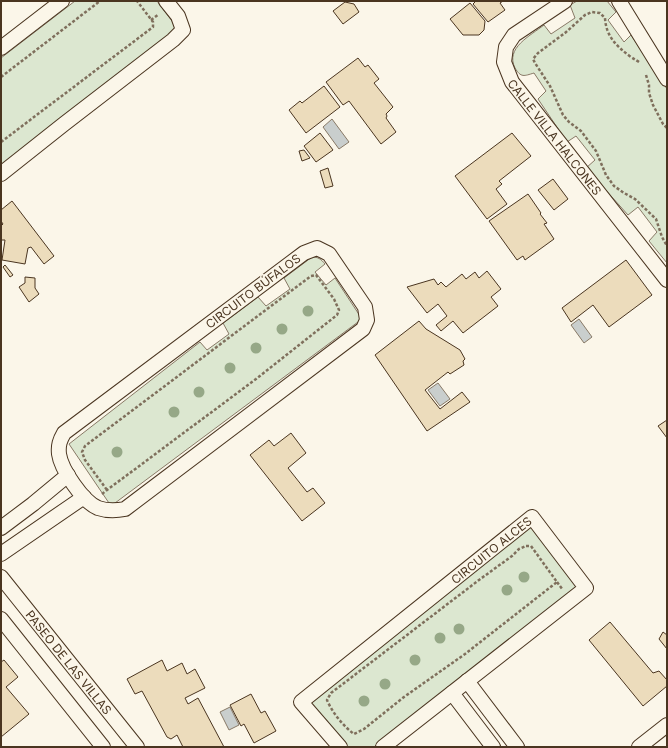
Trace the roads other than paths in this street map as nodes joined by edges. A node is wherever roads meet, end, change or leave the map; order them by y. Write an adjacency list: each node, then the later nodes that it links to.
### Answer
1 (62, 1): 5 (street)
2 (565, 1): 8 (street, CALLE VILLA HALCONES)
3 (619, 1): 6 (street)
4 (164, 6): 7 (street)
5 (1, 48)
6 (667, 79)
7 (1, 174)
8 (667, 280)
9 (68, 475): 10 (street, CIRCUITO BÚFALOS); 10 (street, CIRCUITO BÚFALOS); 11 (street)
10 (87, 500): 12 (street)
11 (33, 504): 12 (street); 13 (street)
12 (47, 523): 14 (street)
13 (1, 528)
14 (1, 554)
15 (1, 577): 21 (street, PASEO DE LAS VILLAS)
16 (1, 619): 20 (street)
17 (468, 681): 18 (street, CIRCUITO ALCES); 22 (street, CIRCUITO ALCES); 25 (street)
18 (452, 693): 23 (street, CIRCUITO ALCES); 24 (street)
19 (667, 725): 26 (street)
20 (103, 747)
21 (137, 747)
22 (340, 747)
23 (383, 747)
24 (493, 747)
25 (517, 747)
26 (639, 747)

